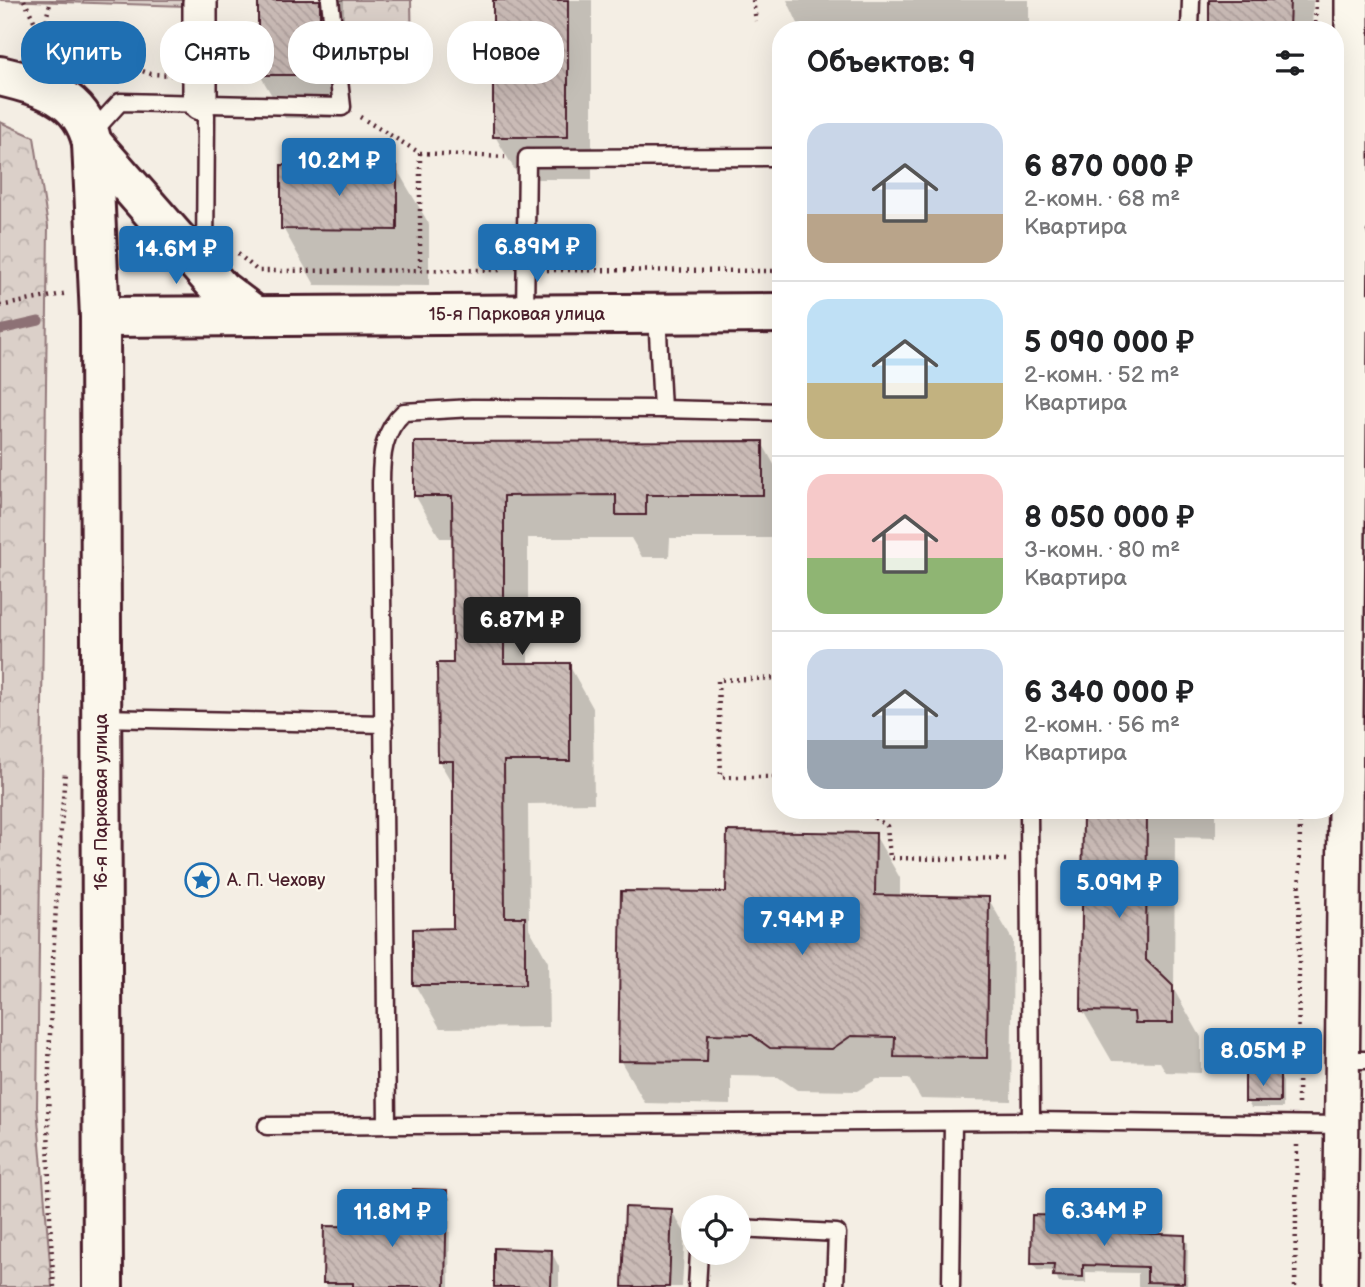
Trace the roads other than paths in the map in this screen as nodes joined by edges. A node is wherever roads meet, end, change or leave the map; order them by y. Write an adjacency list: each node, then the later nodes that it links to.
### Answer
1 (330, 0): 7 (lane)
2 (1191, 0): 5 (lane)
3 (1352, 0): 9 (street)
4 (200, 2): 7 (street)
5 (1191, 21)
6 (0, 76): 8 (main road)
7 (200, 90): 8 (lane); 12 (lane)
8 (91, 139): 12 (main road); 13 (main road, 16-я Парковая улица)
9 (1344, 146)
10 (772, 158): 16 (lane)
11 (1344, 172): 14 (street)
12 (217, 260): 18 (main road)
13 (82, 302): 18 (main road, 15-я Парковая улица); 22 (main road, 16-я Парковая улица)
14 (1350, 312): 21 (street)
15 (772, 313): 17 (main road, 15-я Парковая улица)
16 (525, 314): 17 (main road, 15-я Парковая улица); 18 (main road, 15-я Парковая улица)
17 (657, 314): 19 (lane)
18 (254, 315)
19 (662, 409): 20 (lane); 23 (lane)
20 (772, 412)
21 (1344, 561)
22 (101, 718): 23 (lane); 35 (main road, 16-я Парковая улица)
23 (384, 724): 30 (lane)
24 (1344, 789): 26 (street)
25 (1029, 819): 28 (lane)
26 (1354, 944): 27 (street)
27 (1354, 1060): 31 (street)
28 (1031, 1121): 29 (lane); 31 (lane)
29 (953, 1122): 30 (lane); 38 (lane)
30 (387, 1125): 32 (lane)
31 (1343, 1125): 39 (street)
32 (267, 1126)
33 (751, 1229): 37 (lane)
34 (698, 1265): 36 (lane)
35 (103, 1287)
36 (697, 1287)
37 (835, 1287)
38 (951, 1287)
39 (1340, 1287)

